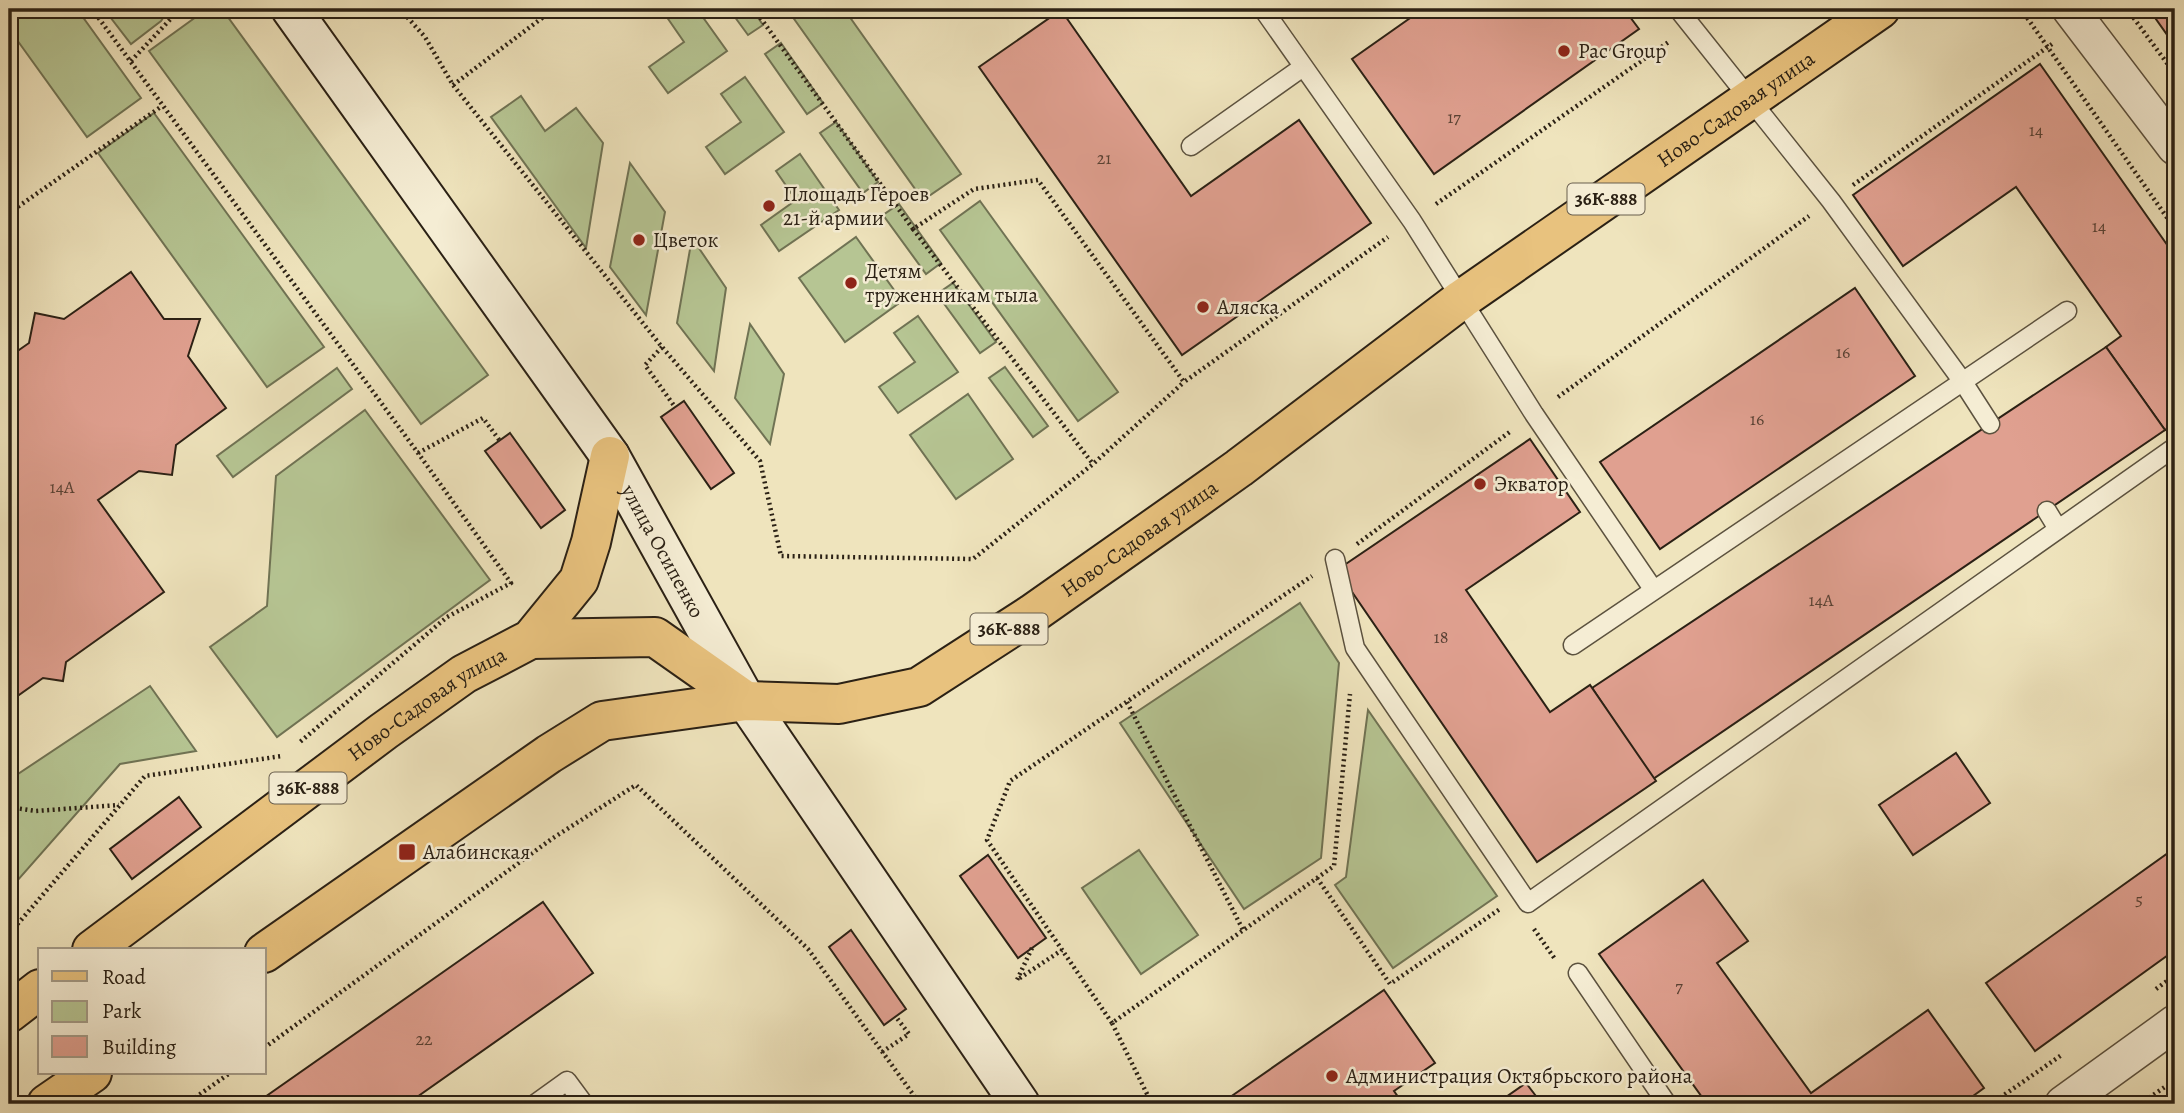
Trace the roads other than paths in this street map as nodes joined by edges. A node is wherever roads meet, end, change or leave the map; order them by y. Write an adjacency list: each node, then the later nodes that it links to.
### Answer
1 (291, 9): 15 (main road, улица Осипенко)
2 (1263, 9): 6 (lane)
3 (1678, 9): 7 (lane)
4 (1880, 9): 7 (main road, Ново-Садовая улица / 36К-888)
5 (2076, 17): 9 (street)
6 (1303, 66): 8 (lane); 10 (lane)
7 (1749, 100): 10 (main road, Ново-Садовая улица / 36К-888); 12 (lane)
8 (1191, 146)
9 (2175, 147)
10 (1462, 299): 19 (lane); 22 (main road, Ново-Садовая улица / 36К-888)
11 (2067, 311): 12 (lane)
12 (1963, 382): 13 (lane); 19 (lane)
13 (1990, 424)
14 (2175, 447): 17 (lane)
15 (610, 456): 20 (main road); 22 (main road, улица Осипенко)
16 (2047, 511): 17 (lane)
17 (2058, 529): 18 (lane)
18 (1335, 559)
19 (1653, 589): 21 (lane)
20 (531, 639): 22 (main road, 36К-888); 23 (main road, Ново-Садовая улица / 36К-888)
21 (1573, 645)
22 (746, 701): 24 (main road, Ново-Садовая улица / 36К-888); 33 (main road, улица Осипенко)
23 (95, 948)
24 (266, 952)
25 (1577, 973): 34 (lane)
26 (38, 991): 27 (main road)
27 (9, 1013)
28 (2175, 1023): 35 (street)
29 (91, 1074): 30 (main road)
30 (47, 1104)
31 (535, 1104): 32 (lane)
32 (584, 1104)
33 (1020, 1104)
34 (1667, 1104)
35 (2063, 1104)

